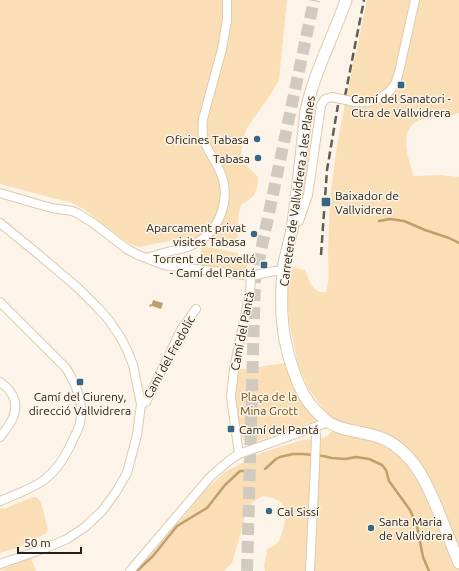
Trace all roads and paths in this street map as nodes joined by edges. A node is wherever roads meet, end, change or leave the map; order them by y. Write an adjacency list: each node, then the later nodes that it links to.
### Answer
1 (227, 0): 7 (street)
2 (346, 0): 6 (main road, Carretera de Vallvidrera a les Planes)
3 (415, 0): 6 (street, bridge)
4 (0, 193): 7 (street)
5 (0, 223): 13 (street)
6 (293, 224): 8 (main road, Carretera de Vallvidrera a les Planes)
7 (146, 258): 9 (street)
8 (283, 270): 9 (street); 14 (main road, Carretera de Vallvidrera a les Planes)
9 (251, 276): 17 (street, Camí del Pantà)
10 (0, 302): 18 (street)
11 (196, 310): 13 (street, Camí del Fredolic)
12 (0, 382): 16 (street)
13 (141, 404): 20 (street)
14 (329, 422): 15 (street); 19 (main road, Carretera de Vallvidrera a les Planes)
15 (315, 428): 17 (street); 22 (street)
16 (0, 437)
17 (239, 454): 21 (street)
18 (0, 501)
19 (459, 563)
20 (0, 564)
21 (130, 571)
22 (310, 571)

